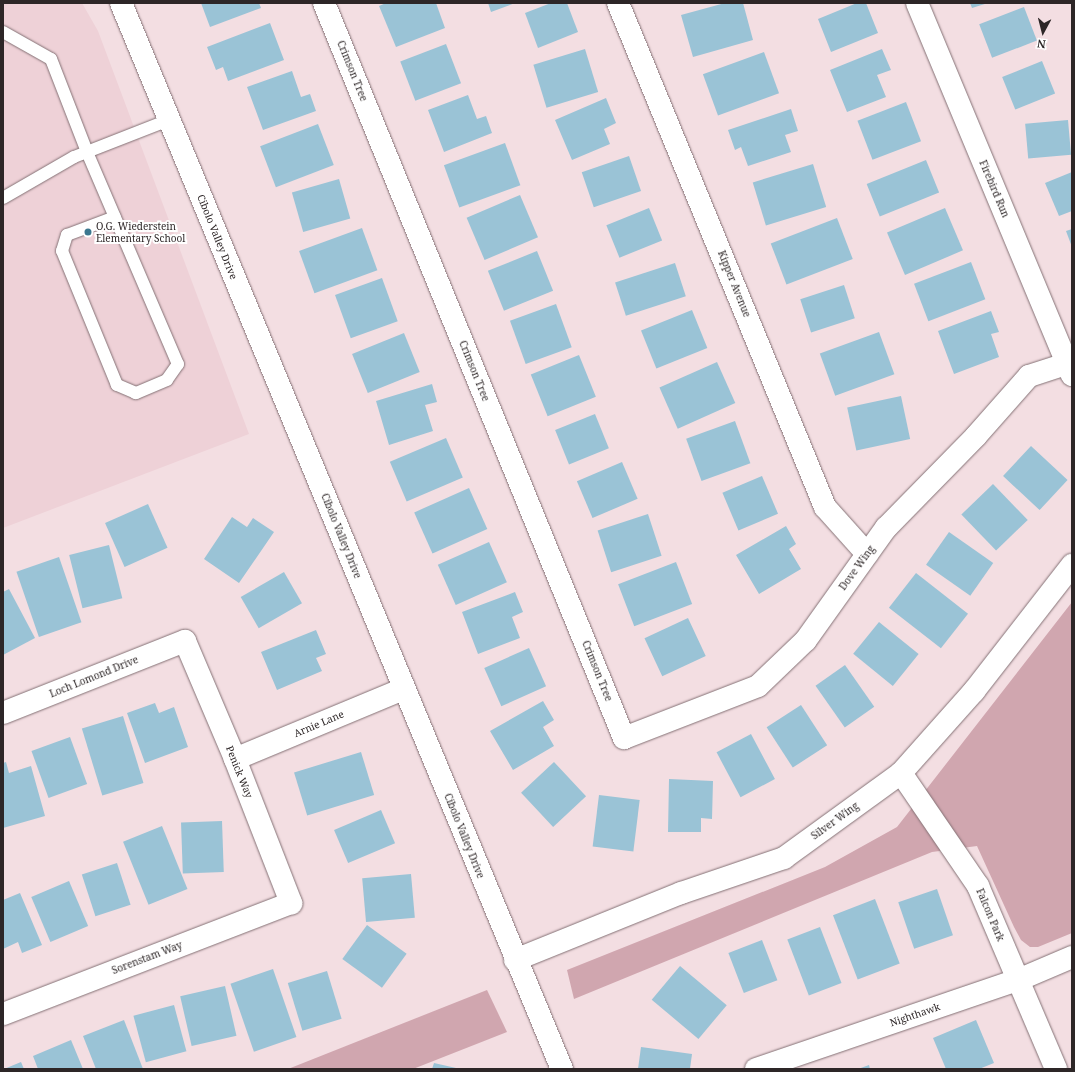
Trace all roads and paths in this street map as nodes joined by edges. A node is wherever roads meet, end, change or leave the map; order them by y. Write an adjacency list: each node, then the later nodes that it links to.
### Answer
1 (121, 3): 6 (street, Cibolo Valley Drive)
2 (324, 3): 16 (street, Crimson Tree)
3 (618, 3): 11 (street, Kipper Avenue)
4 (917, 3): 10 (street, Firebird Run)
5 (3, 32): 7 (lane)
6 (169, 120): 7 (lane); 14 (street, Cibolo Valley Drive)
7 (87, 152): 8 (lane); 9 (lane)
8 (3, 198)
9 (115, 217): 9 (lane)
10 (1069, 370): 11 (street, Dove Wing)
11 (867, 554): 16 (street, Dove Wing)
12 (1072, 565): 18 (street, Silver Wing)
13 (185, 641): 15 (street, Loch Lomond Drive); 17 (street, Penick Way)
14 (403, 688): 17 (street, Arnie Lane); 21 (street, Cibolo Valley Drive)
15 (3, 713)
16 (624, 738)
17 (235, 759): 19 (street, Penick Way)
18 (901, 773): 21 (street, Silver Wing); 22 (street, Falcon Park)
19 (291, 903): 23 (street, Sorenstam Way)
20 (1072, 957): 22 (street, Nighthawk)
21 (515, 960): 24 (street, Cibolo Valley Drive)
22 (1018, 980): 25 (street, Nighthawk); 26 (street, Falcon Park)
23 (3, 1014)
24 (562, 1069)
25 (756, 1069)
26 (1056, 1069)

